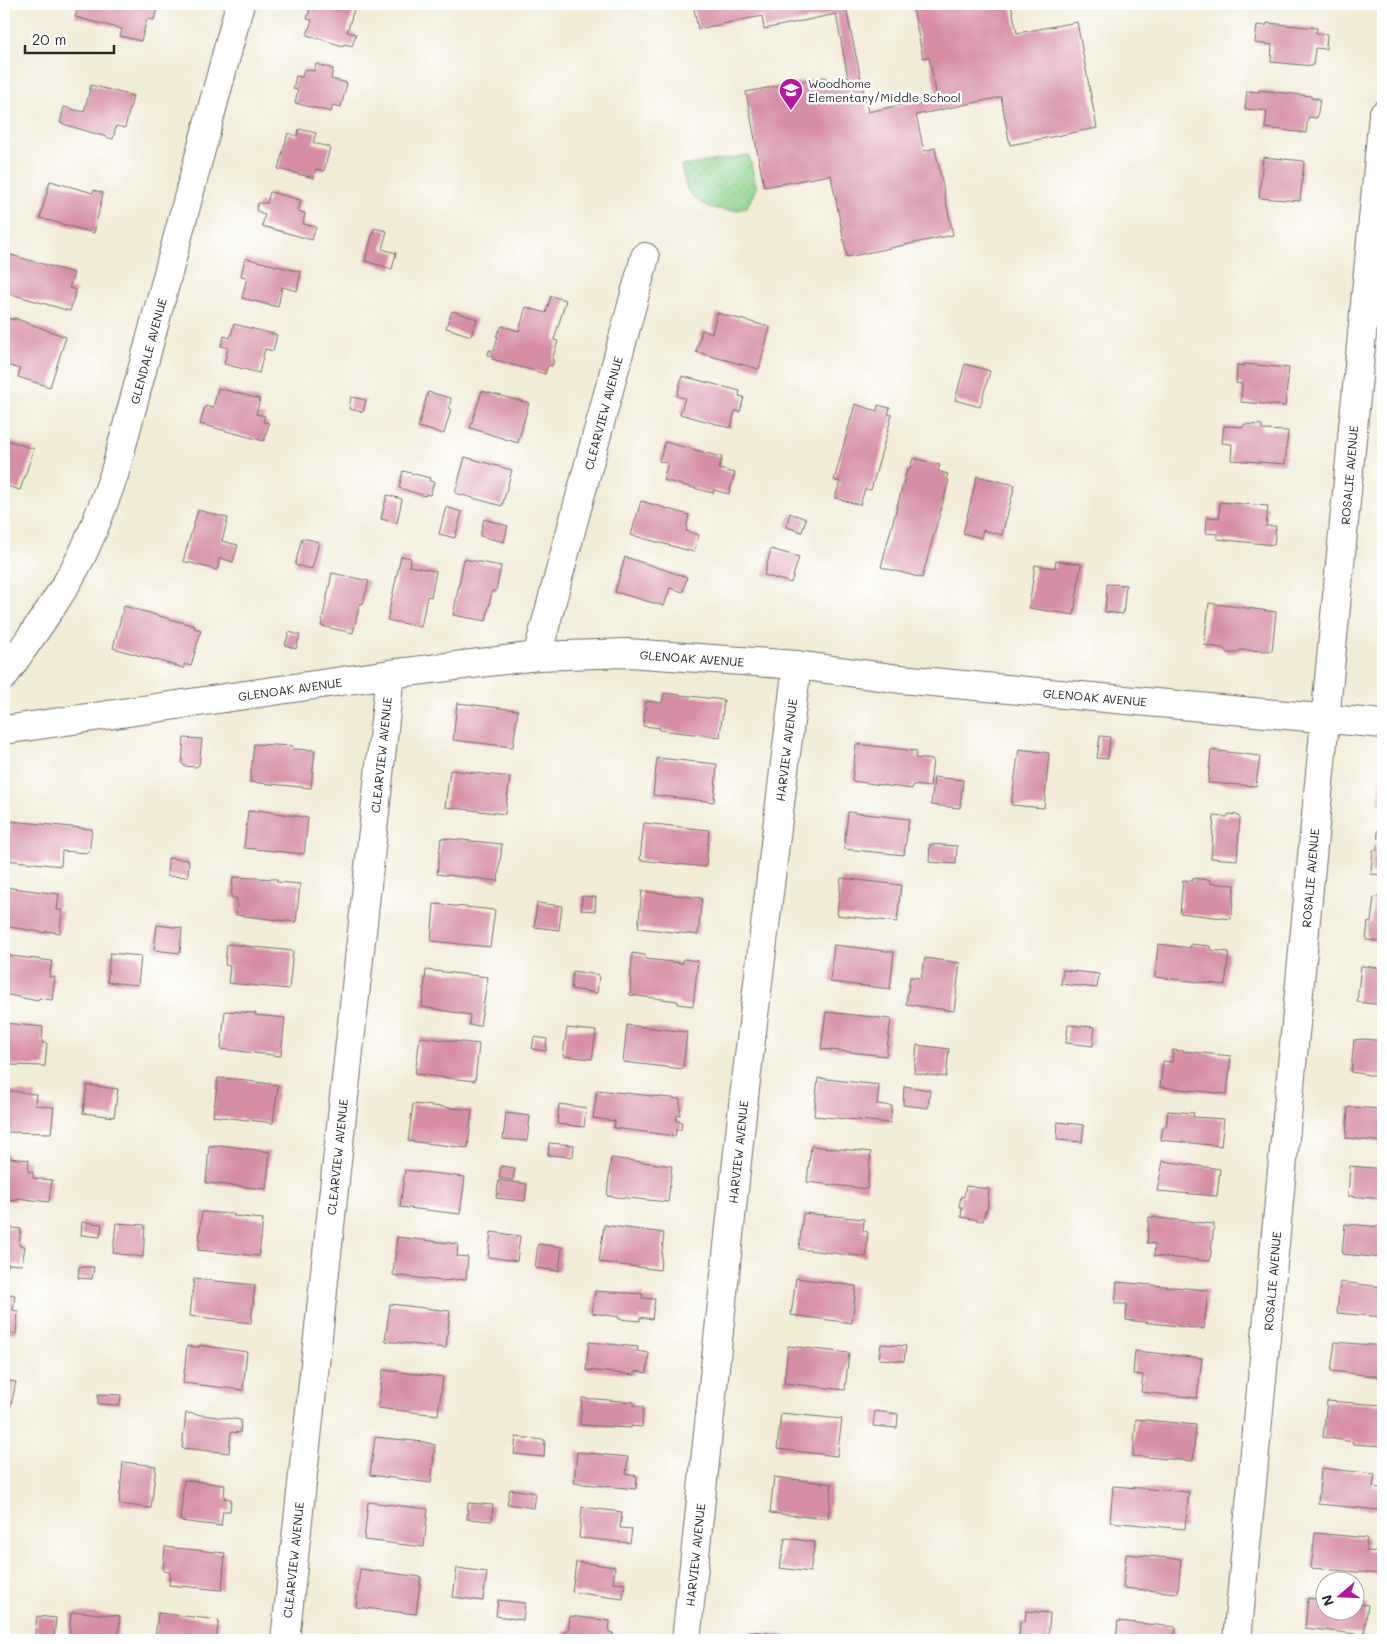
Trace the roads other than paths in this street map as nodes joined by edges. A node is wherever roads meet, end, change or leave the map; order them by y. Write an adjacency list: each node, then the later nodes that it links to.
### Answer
1 (240, 4): 7 (street, GLENDALE AVENUE)
2 (1383, 115): 8 (street, ROSALIE AVENUE)
3 (645, 257): 4 (street, CLEARVIEW AVENUE)
4 (537, 656): 5 (street, GLENOAK AVENUE); 6 (street, GLENOAK AVENUE)
5 (797, 665): 8 (street, GLENOAK AVENUE); 12 (street, HARVIEW AVENUE)
6 (390, 674): 10 (street, GLENOAK AVENUE); 11 (street, CLEARVIEW AVENUE)
7 (4, 676)
8 (1325, 718): 9 (street, GLENOAK AVENUE); 13 (street, ROSALIE AVENUE)
9 (1383, 724)
10 (4, 730)
11 (285, 1640)
12 (686, 1640)
13 (1237, 1640)

